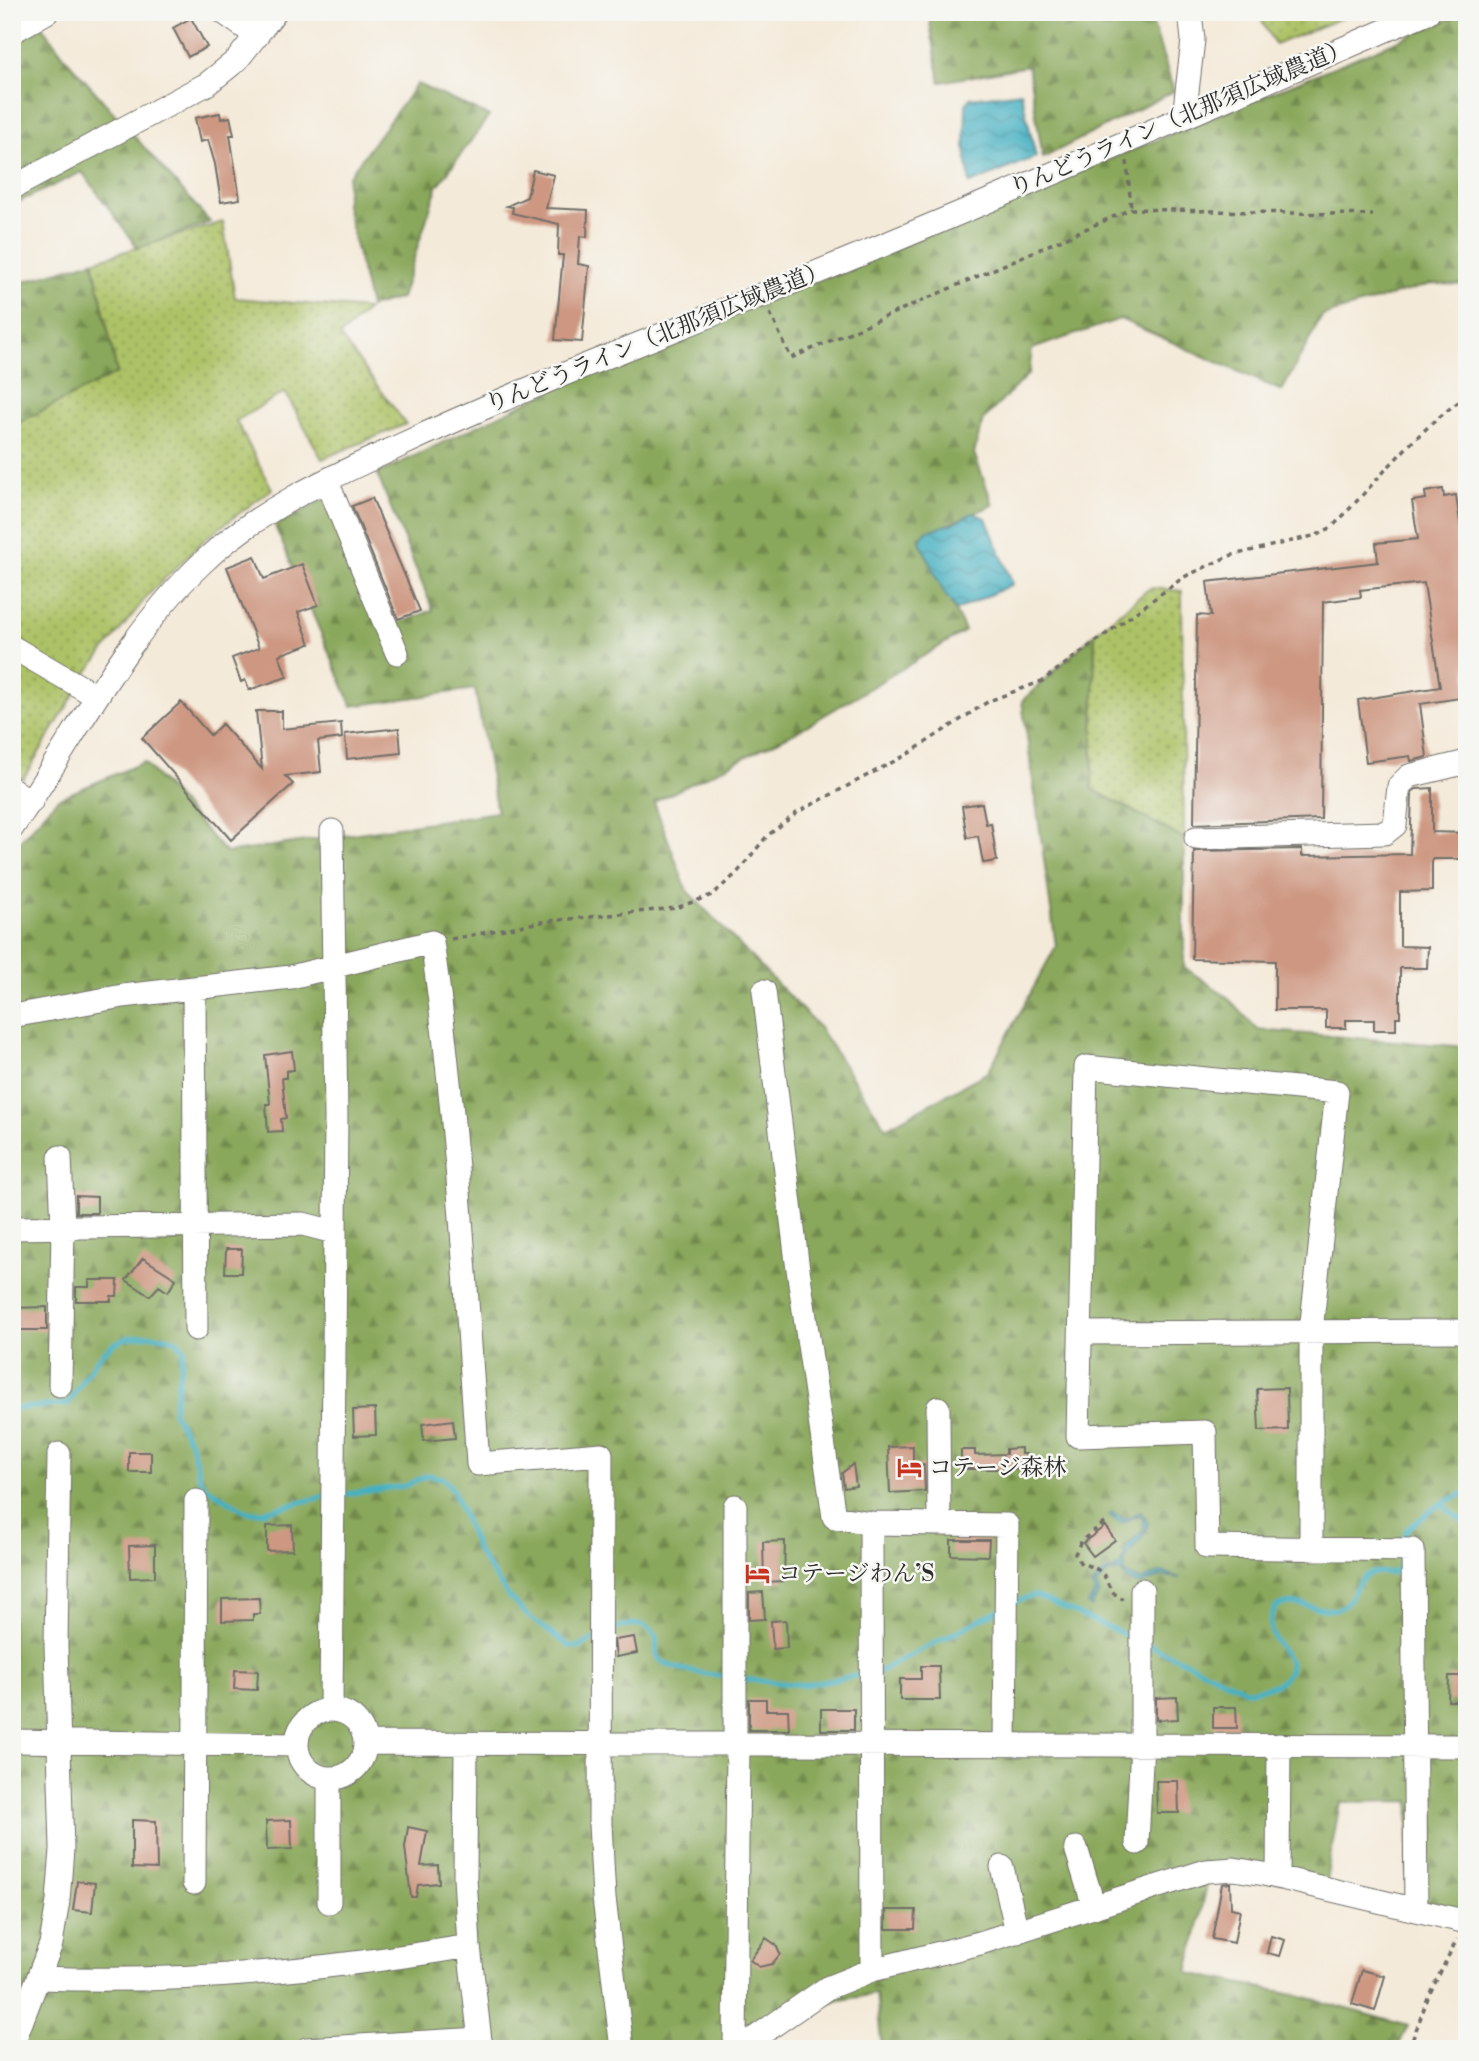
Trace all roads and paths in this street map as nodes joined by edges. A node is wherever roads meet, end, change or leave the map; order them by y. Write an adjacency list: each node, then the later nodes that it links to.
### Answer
1 (47, 12): 6 (street)
2 (223, 12): 7 (street)
3 (275, 12): 7 (street)
4 (1190, 12): 8 (street)
5 (1428, 12): 8 (street, りんどうライン（北那須広域農道）)
6 (12, 32)
7 (257, 36): 10 (street)
8 (1184, 117): 9 (street, りんどうライン（北那須広域農道）)
9 (1125, 142): 11 (path); 13 (street, りんどうライン（北那須広域農道）)
10 (12, 188)
11 (1131, 209): 12 (path); 13 (path)
12 (1373, 215)
13 (762, 295): 15 (street, りんどうライン（北那須広域農道）)
14 (1467, 396): 24 (path)
15 (327, 481): 17 (street); 18 (street, りんどうライン（北那須広域農道）)
16 (12, 647): 18 (street)
17 (397, 653)
18 (96, 696): 20 (street, りんどうライン（北那須広域農道）)
19 (1467, 762): 23 (street)
20 (22, 795): 21 (street, りんどうライン（北那須広域農道）)
21 (12, 828)
22 (332, 831): 25 (street)
23 (1196, 838)
24 (432, 942): 25 (street); 54 (street)
25 (336, 966): 26 (street); 33 (street)
26 (194, 988): 28 (street); 30 (street)
27 (764, 990): 44 (street)
28 (12, 1016)
29 (60, 1157): 31 (street)
30 (196, 1225): 31 (street); 33 (street); 34 (street)
31 (63, 1227): 32 (street); 38 (street)
32 (12, 1228)
33 (334, 1232): 48 (street)
34 (196, 1329)
35 (1311, 1331): 36 (street); 37 (street); 37 (street); 46 (street)
36 (1467, 1331)
37 (1081, 1333): 46 (street)
38 (60, 1385)
39 (938, 1408): 45 (street)
40 (59, 1454): 50 (street)
41 (196, 1501): 51 (street)
42 (735, 1506): 55 (street)
43 (1104, 1522): 47 (path)
44 (871, 1523): 45 (street); 56 (street)
45 (939, 1524): 57 (street)
46 (1311, 1549): 61 (street)
47 (1142, 1598): 58 (street)
48 (331, 1709): 52 (street); 59 (street)
49 (12, 1741): 50 (street)
50 (61, 1741): 51 (street); 76 (street)
51 (196, 1743): 59 (street); 68 (street)
52 (366, 1743): 53 (street); 63 (street)
53 (466, 1744): 54 (street); 74 (street)
54 (601, 1744): 55 (street); 80 (street)
55 (737, 1744): 56 (street); 81 (street)
56 (870, 1744): 57 (street); 75 (street)
57 (1005, 1744): 58 (street)
58 (1142, 1744): 60 (street); 64 (street)
59 (297, 1745): 63 (street)
60 (1279, 1745): 61 (street); 67 (street)
61 (1415, 1746): 62 (street); 71 (street)
62 (1467, 1746)
63 (328, 1779): 69 (street)
64 (1137, 1843)
65 (1076, 1848): 70 (street)
66 (1002, 1867): 73 (street)
67 (1278, 1877): 70 (street); 71 (street)
68 (194, 1883)
69 (329, 1902)
70 (1094, 1908): 73 (street)
71 (1416, 1909): 72 (street)
72 (1466, 1921): 82 (path)
73 (1017, 1932): 75 (street)
74 (469, 1946): 76 (street); 77 (street)
75 (872, 1969): 81 (street)
76 (40, 1978): 78 (street)
77 (480, 2044): 79 (street)
78 (12, 2046)
79 (307, 2049)
80 (622, 2049)
81 (737, 2049)
82 (1409, 2049)

